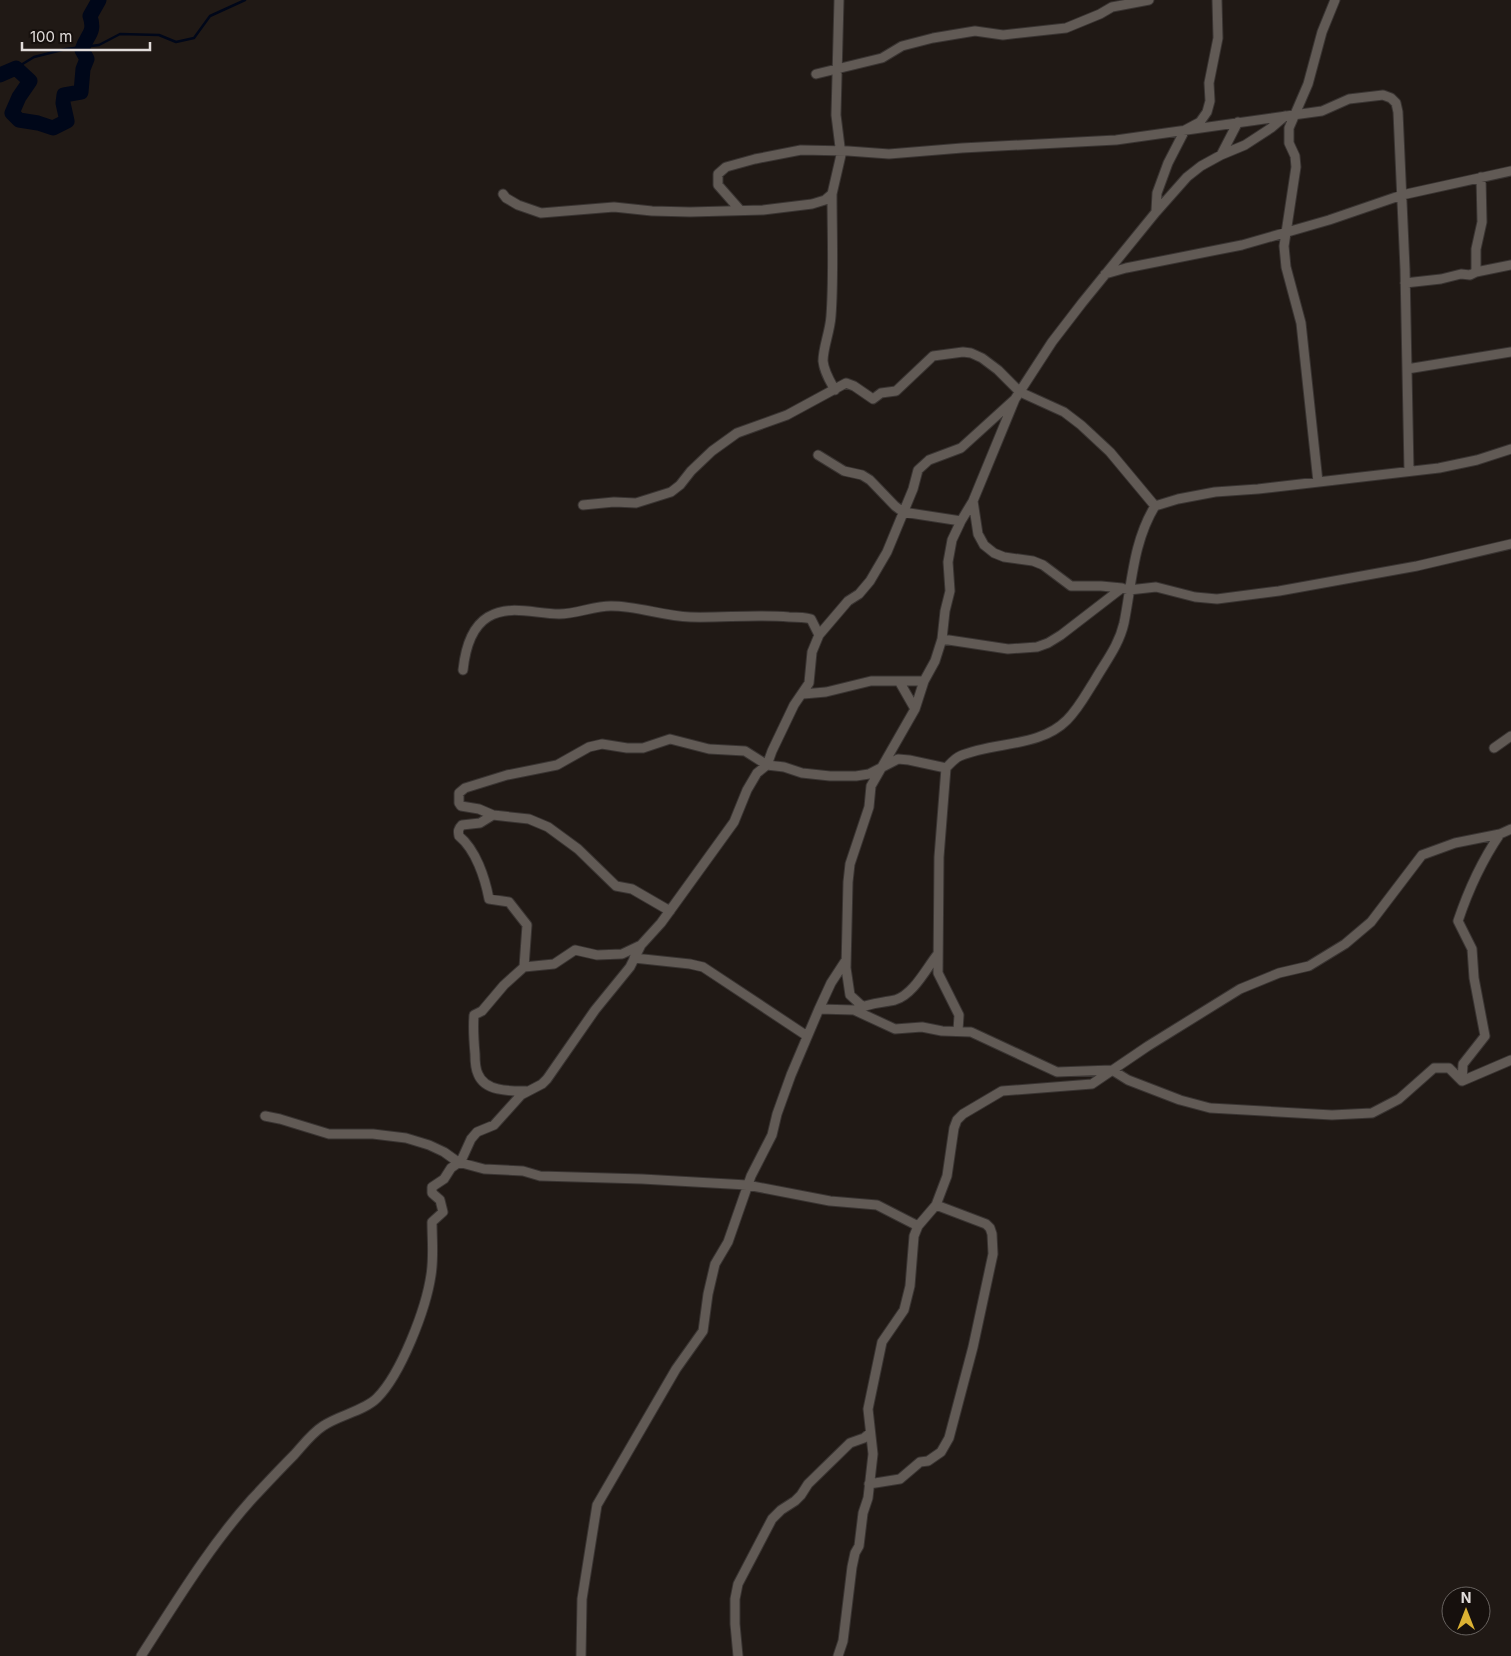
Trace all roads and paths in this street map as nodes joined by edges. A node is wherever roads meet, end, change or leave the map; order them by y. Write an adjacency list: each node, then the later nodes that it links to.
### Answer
1 (839, 0): 5 (street)
2 (1149, 0): 5 (street)
3 (1217, 0): 9 (street)
4 (1336, 0): 7 (street)
5 (837, 70): 6 (street); 10 (street)
6 (816, 74)
7 (1290, 115): 8 (street); 11 (street); 16 (street); 19 (street)
8 (1238, 122): 9 (street); 11 (street)
9 (1185, 130): 10 (street); 18 (street)
10 (841, 151): 15 (street); 17 (street)
11 (1221, 155): 18 (street)
12 (1511, 171): 13 (street)
13 (1481, 178): 16 (street); 21 (street)
14 (503, 194): 17 (street)
15 (832, 194): 17 (street); 26 (street)
16 (1402, 195): 19 (street); 23 (street)
17 (740, 210)
18 (1156, 212): 22 (street)
19 (1285, 233): 22 (street); 31 (street)
20 (1511, 264): 21 (street)
21 (1476, 272): 23 (street)
22 (1105, 274): 27 (street)
23 (1405, 283): 25 (street)
24 (1511, 352): 25 (street)
25 (1407, 370): 30 (street)
26 (835, 390): 27 (street); 33 (street)
27 (1017, 396): 32 (street); 34 (street); 35 (street)
28 (1511, 449): 30 (street)
29 (818, 454): 35 (street)
30 (1409, 471): 31 (street)
31 (1318, 482): 34 (street)
32 (974, 501): 36 (street); 38 (street)
33 (583, 505)
34 (1155, 506): 38 (street)
35 (903, 512): 36 (street); 39 (street)
36 (960, 521): 40 (street)
37 (1511, 544): 38 (street)
38 (1125, 589): 40 (street); 50 (street)
39 (820, 635): 41 (street); 44 (street)
40 (942, 639): 43 (street)
41 (464, 670)
42 (898, 681): 43 (street); 44 (street); 45 (street)
43 (924, 681): 45 (street)
44 (803, 694): 48 (street)
45 (915, 709): 49 (street)
46 (1511, 736): 47 (street)
47 (1494, 748)
48 (767, 765): 49 (street); 51 (street); 54 (street)
49 (884, 765): 50 (street); 58 (street)
50 (946, 768): 56 (street)
51 (493, 815): 54 (street); 59 (street)
52 (1511, 829): 53 (street)
53 (1500, 834): 65 (street); 66 (street)
54 (670, 911): 55 (street)
55 (641, 944): 57 (street); 59 (street)
56 (937, 955): 60 (street); 62 (street)
57 (634, 958): 63 (street); 67 (street)
58 (846, 960): 60 (street); 61 (street)
59 (524, 967): 67 (street)
60 (858, 1008): 61 (street); 62 (street)
61 (819, 1009): 63 (street)
62 (958, 1031): 65 (street)
63 (807, 1036): 70 (street)
64 (1511, 1060): 66 (street)
65 (1112, 1070): 66 (street); 71 (street)
66 (1462, 1081)
67 (527, 1090): 69 (street)
68 (265, 1116): 69 (street)
69 (458, 1162): 70 (street); 75 (street)
70 (747, 1185): 72 (street); 76 (street)
71 (936, 1204): 72 (street); 74 (street)
72 (918, 1226): 73 (street)
73 (870, 1433): 74 (street); 77 (street)
74 (868, 1484): 78 (street)
75 (141, 1656)
76 (581, 1656)
77 (738, 1656)
78 (838, 1656)

